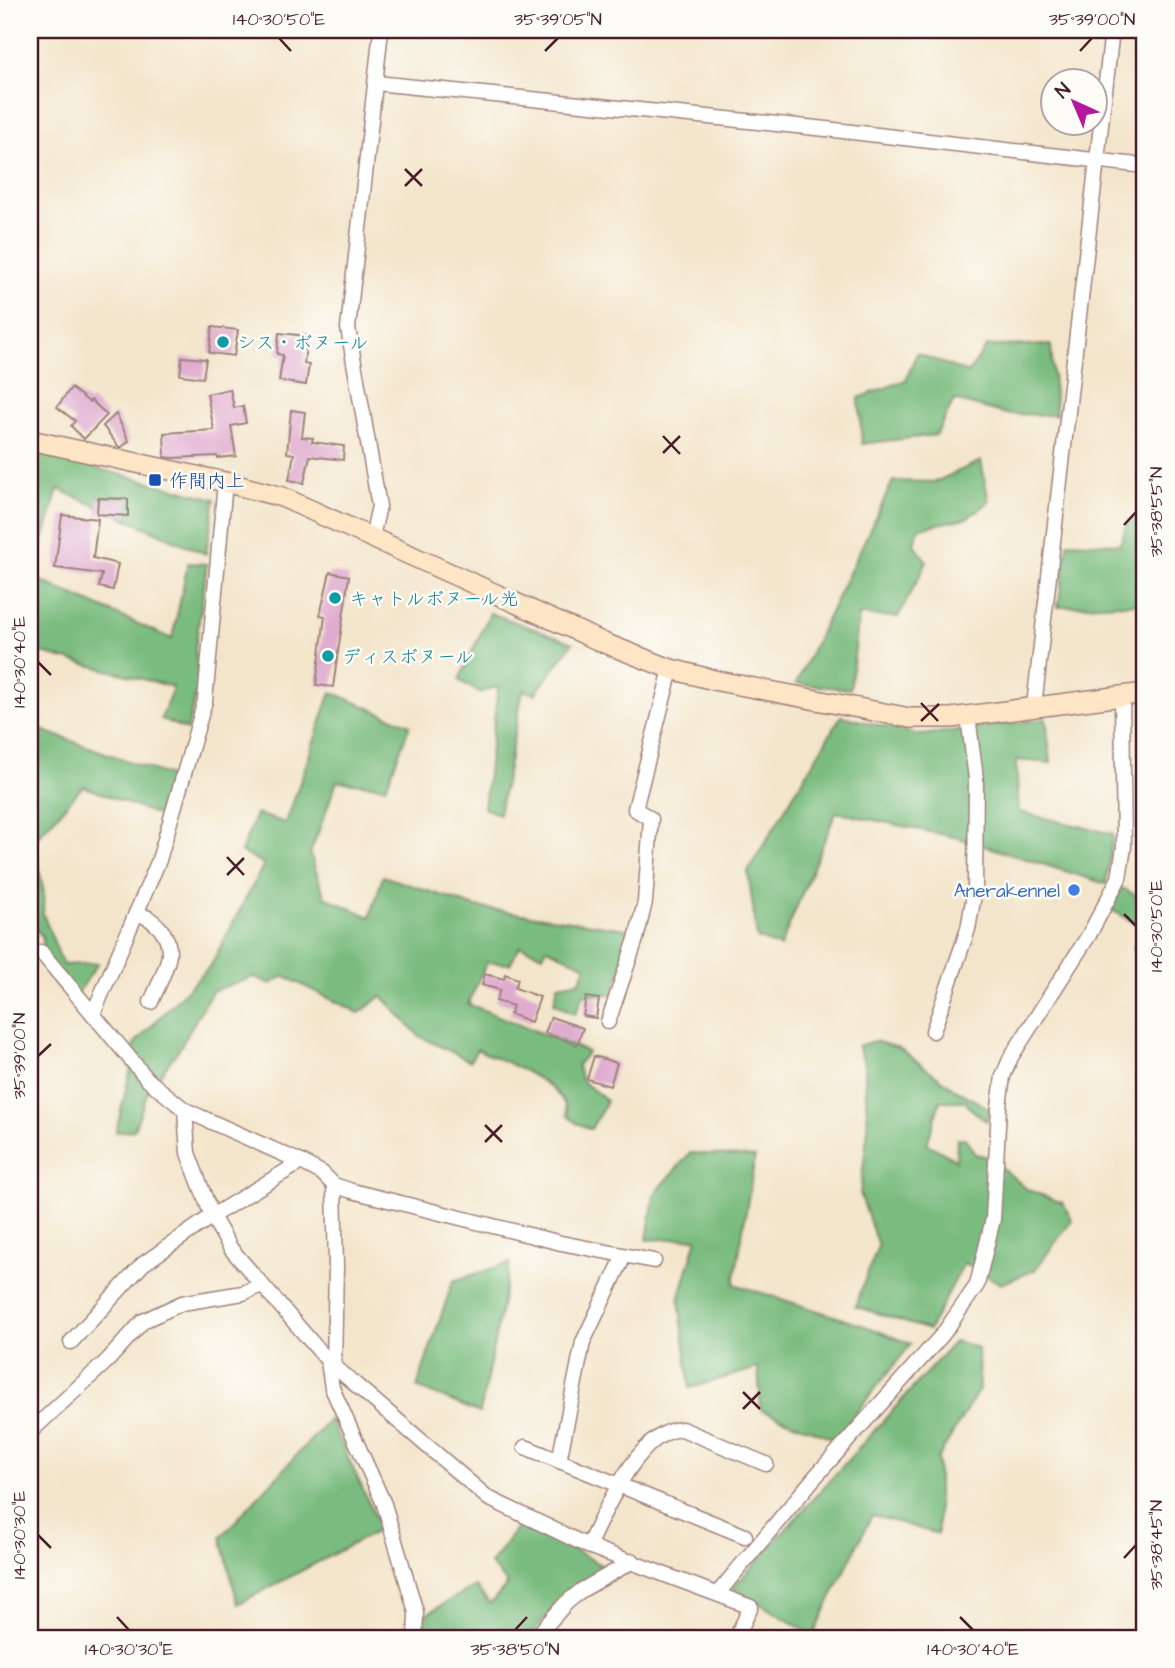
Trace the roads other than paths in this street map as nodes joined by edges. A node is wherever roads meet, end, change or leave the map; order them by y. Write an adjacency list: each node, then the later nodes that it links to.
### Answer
1 (381, 30): 3 (street)
2 (1112, 30): 4 (street)
3 (376, 83): 4 (street); 8 (street)
4 (1097, 160): 5 (street); 12 (street)
5 (1145, 166)
6 (30, 440): 7 (main road)
7 (225, 482): 8 (main road); 14 (street)
8 (372, 537): 9 (main road)
9 (671, 669): 13 (main road); 18 (street)
10 (1145, 693): 11 (main road)
11 (1122, 696): 12 (main road); 37 (street)
12 (1034, 706): 13 (main road)
13 (968, 716): 19 (street)
14 (136, 914): 16 (street); 17 (street)
15 (41, 953): 17 (street)
16 (151, 1002)
17 (93, 1014): 20 (street)
18 (608, 1022)
19 (933, 1031)
20 (185, 1110): 21 (street); 23 (street)
21 (301, 1162): 22 (street); 23 (street)
22 (334, 1185): 24 (street); 28 (street)
23 (212, 1216): 26 (street); 27 (street)
24 (624, 1256): 25 (street); 31 (street)
25 (654, 1261)
26 (262, 1285): 28 (street); 29 (street)
27 (71, 1342)
28 (331, 1364): 35 (street); 38 (street)
29 (30, 1433)
30 (525, 1447): 31 (street)
31 (559, 1461): 33 (street)
32 (766, 1464): 33 (street)
33 (619, 1485): 34 (street); 35 (street)
34 (745, 1536)
35 (588, 1546): 36 (street)
36 (633, 1561): 37 (street); 39 (street)
37 (718, 1593): 40 (street)
38 (415, 1638)
39 (536, 1638)
40 (736, 1638)

